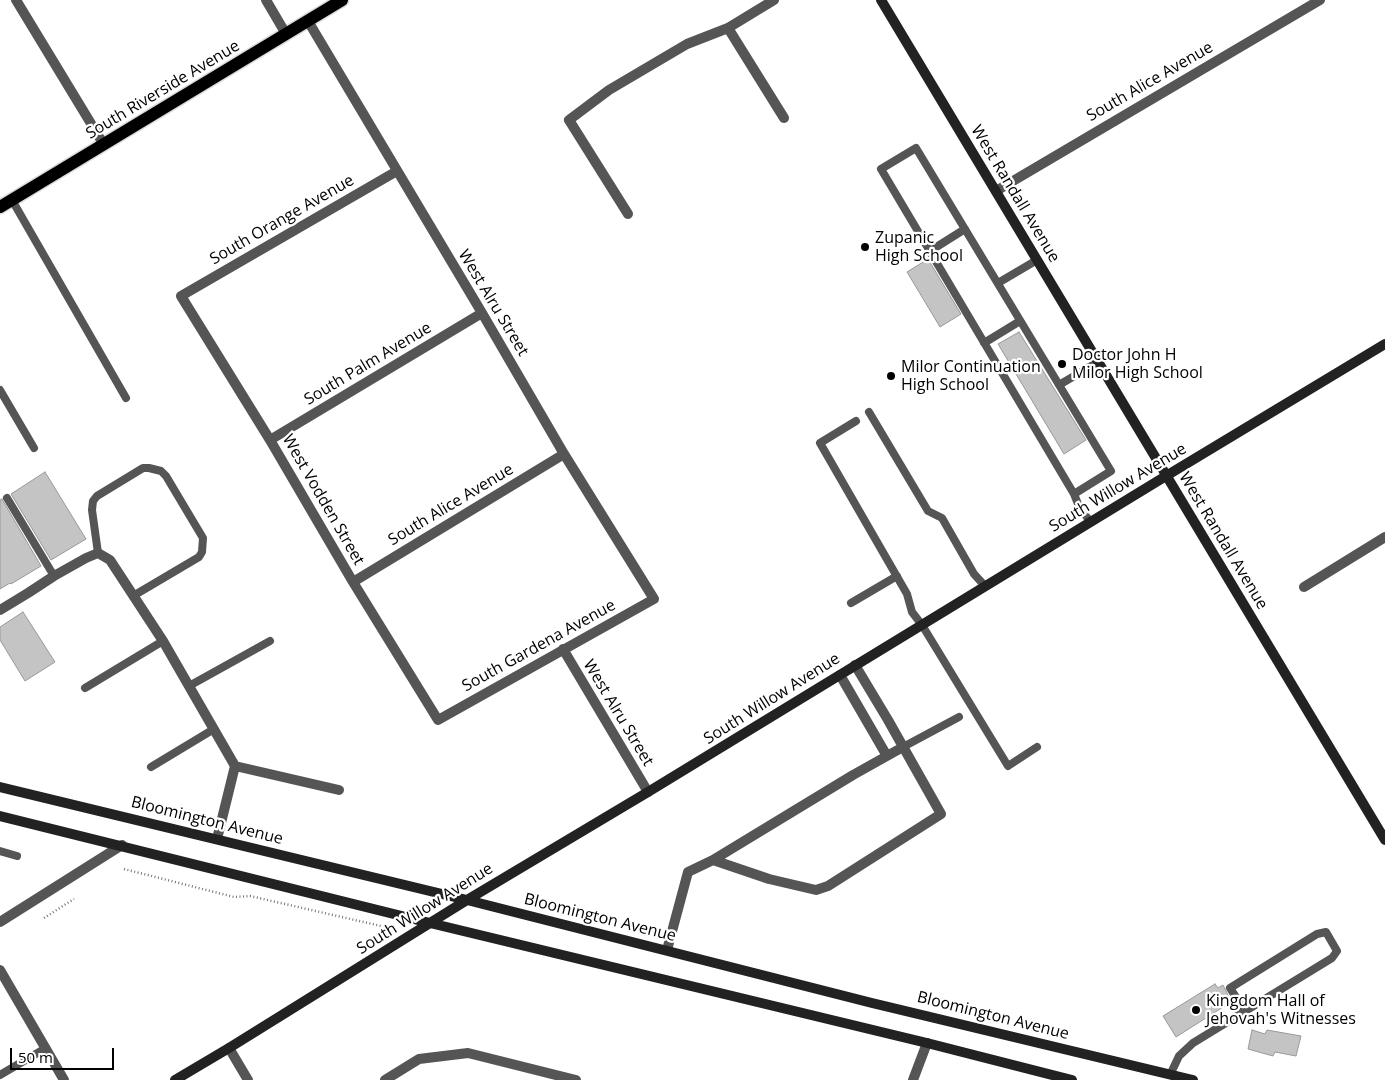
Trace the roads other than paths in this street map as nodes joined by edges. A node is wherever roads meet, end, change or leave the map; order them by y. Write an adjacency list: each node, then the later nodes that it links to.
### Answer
1 (16, 0): 11 (street)
2 (266, 0): 9 (street)
3 (342, 0): 7 (main road, South Riverside Avenue)
4 (774, 0): 8 (street)
5 (882, 0): 13 (street, West Randall Avenue)
6 (1320, 0): 13 (street, South Alice Avenue)
7 (308, 21): 9 (main road, South Riverside Avenue); 12 (street, West Alru Street)
8 (728, 28): 10 (street); 16 (street)
9 (286, 34): 11 (main road, South Riverside Avenue)
10 (784, 118)
11 (104, 145): 14 (main road, South Riverside Avenue)
12 (397, 171): 21 (street, South Orange Avenue); 22 (street, West Alru Street)
13 (996, 191): 19 (street, West Randall Avenue)
14 (12, 200): 15 (main road, South Riverside Avenue); 29 (lane)
15 (0, 207)
16 (628, 214)
17 (965, 229): 18 (lane); 18 (lane); 20 (lane)
18 (930, 251): 24 (lane)
19 (1037, 260): 20 (lane); 26 (street, West Randall Avenue)
20 (998, 283): 23 (lane)
21 (181, 296): 32 (street, West Vodden Street)
22 (482, 312): 32 (street, South Palm Avenue); 34 (street, West Alru Street)
23 (1020, 320): 24 (lane); 27 (lane)
24 (984, 343): 36 (lane)
25 (1385, 344): 35 (street, South Willow Avenue)
26 (1098, 362): 27 (lane); 35 (street, West Randall Avenue)
27 (1059, 385): 36 (lane)
28 (0, 390): 33 (lane)
29 (126, 398)
30 (869, 412): 44 (lane)
31 (856, 421): 42 (lane)
32 (270, 440): 43 (street, West Vodden Street)
33 (34, 448)
34 (564, 454): 43 (street, South Alice Avenue); 47 (street, West Alru Street)
35 (1166, 476): 38 (street, South Willow Avenue); 71 (street, West Randall Avenue)
36 (1074, 494): 38 (lane)
37 (7, 498): 41 (lane)
38 (1090, 522): 44 (street, South Willow Avenue)
39 (1385, 537): 45 (street)
40 (98, 553): 41 (street); 46 (street); 46 (lane)
41 (54, 576): 49 (street)
42 (897, 576): 48 (lane); 50 (lane)
43 (353, 582): 59 (street, West Vodden Street)
44 (985, 586): 50 (street, South Willow Avenue)
45 (1304, 587)
46 (134, 596): 52 (street)
47 (654, 599): 53 (street, South Gardena Avenue)
48 (852, 603)
49 (0, 610)
50 (922, 625): 54 (street, South Willow Avenue); 62 (lane)
51 (270, 640): 56 (lane)
52 (163, 641): 56 (street); 57 (lane)
53 (562, 650): 59 (street, South Gardena Avenue); 68 (street, West Alru Street)
54 (855, 665): 55 (street, South Willow Avenue); 61 (street)
55 (840, 675): 63 (street); 68 (street, South Willow Avenue)
56 (189, 686): 60 (street)
57 (85, 688)
58 (959, 717): 61 (lane)
59 (438, 720)
60 (214, 728): 64 (street); 65 (lane)
61 (903, 747): 63 (street); 75 (street)
62 (1037, 747)
63 (888, 756): 75 (street)
64 (235, 766): 67 (street); 70 (street)
65 (152, 767)
66 (0, 787): 70 (street, Bloomington Avenue)
67 (339, 790)
68 (648, 792): 76 (street, South Willow Avenue)
69 (0, 816): 72 (street)
70 (217, 839): 76 (street, Bloomington Avenue)
71 (1385, 840)
72 (122, 845): 77 (street); 78 (street)
73 (0, 851): 74 (lane)
74 (17, 856)
75 (713, 860): 79 (street)
76 (467, 900): 78 (street, South Willow Avenue); 79 (street, Bloomington Avenue)
77 (0, 922)
78 (430, 923): 82 (street); 84 (street, South Willow Avenue)
79 (667, 950): 85 (street, Bloomington Avenue)
80 (0, 970): 83 (street)
81 (1245, 1011): 81 (lane); 85 (lane)
82 (927, 1043): 93 (street); 94 (street)
83 (46, 1048): 86 (lane); 88 (street)
84 (229, 1048): 89 (street, South Willow Avenue); 90 (street)
85 (1170, 1074): 95 (street, Bloomington Avenue)
86 (0, 1075)
87 (534, 1075): 91 (street); 92 (street)
88 (64, 1080)
89 (175, 1080)
90 (248, 1080)
91 (385, 1080)
92 (576, 1080)
93 (913, 1080)
94 (1072, 1080)
95 (1192, 1080)

